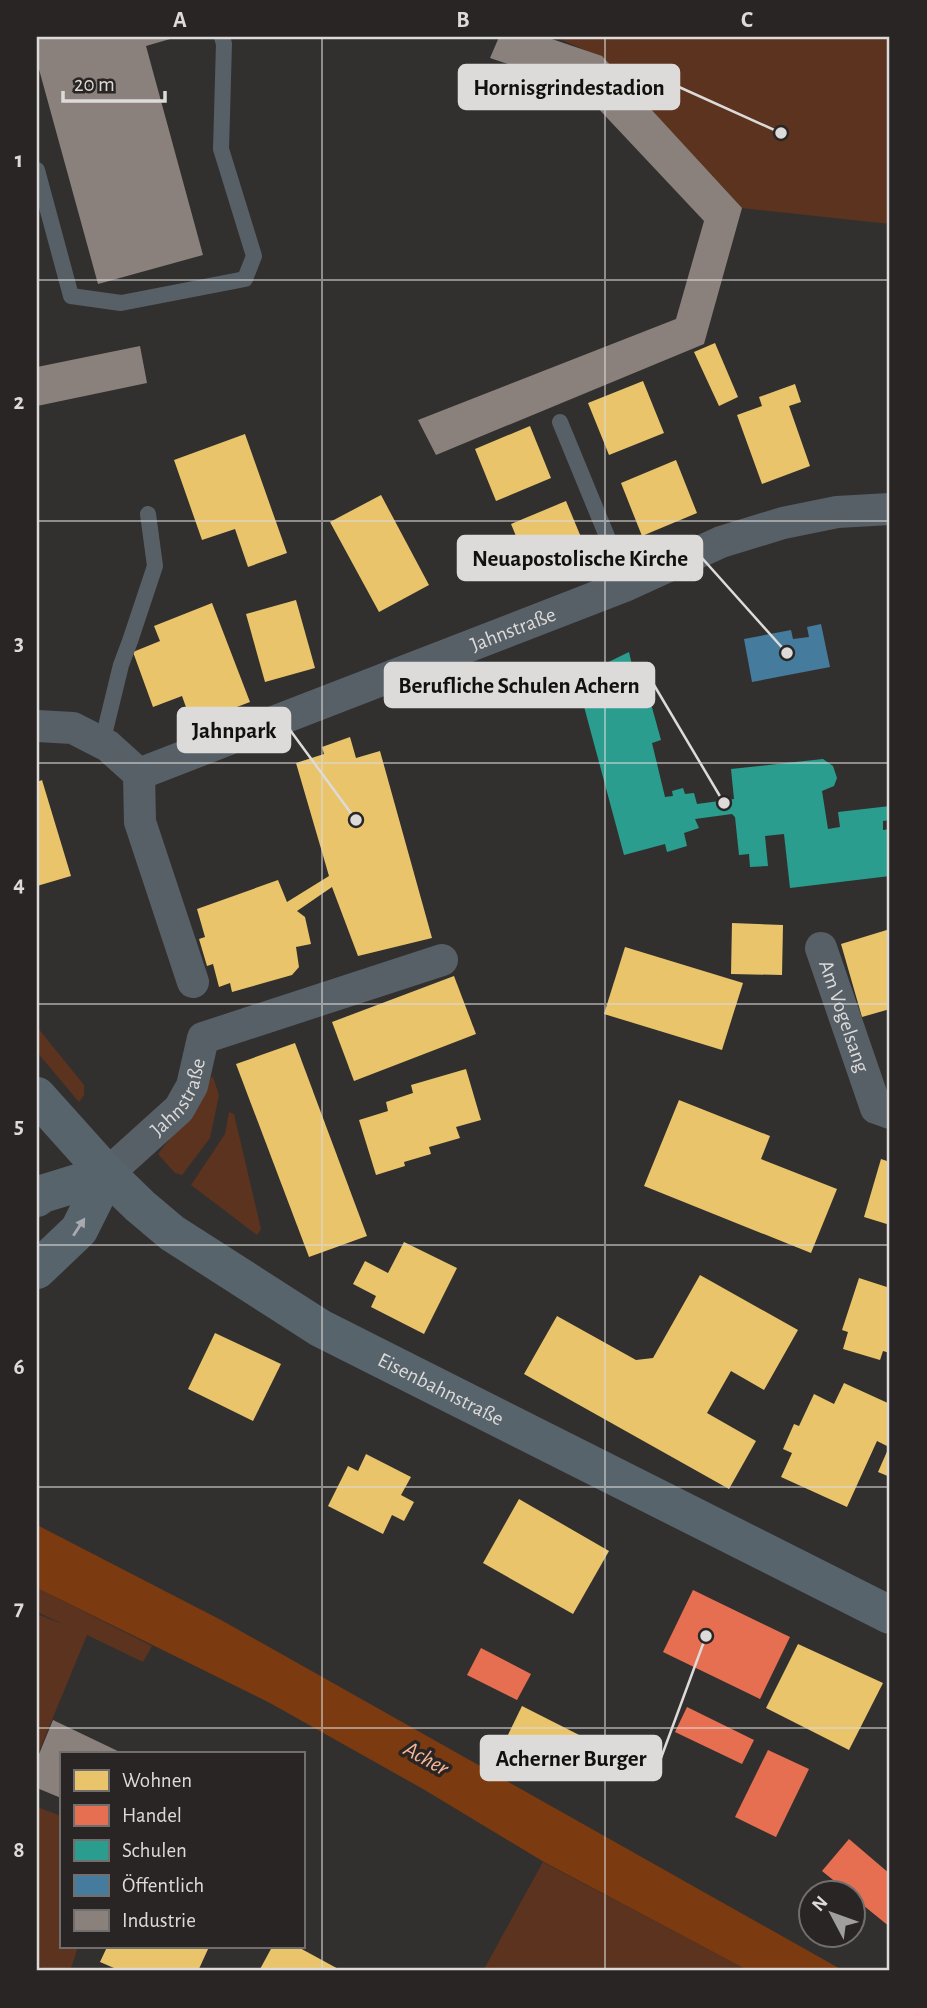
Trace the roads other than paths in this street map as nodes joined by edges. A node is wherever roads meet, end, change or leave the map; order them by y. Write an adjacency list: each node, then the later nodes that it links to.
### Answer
1 (222, 37): 2 (lane)
2 (37, 170)
3 (560, 422): 6 (lane)
4 (890, 509): 6 (street, Jahnstraße)
5 (148, 514): 8 (lane)
6 (627, 585): 9 (street, Jahnstraße)
7 (37, 726): 8 (street)
8 (102, 743): 9 (street)
9 (139, 774): 12 (street)
10 (821, 947): 14 (street, Am Vogelsang)
11 (442, 960): 15 (street, Jahnstraße)
12 (193, 982)
13 (37, 1096): 15 (street, Eisenbahnstraße)
14 (890, 1113)
15 (107, 1174): 16 (street); 17 (street, one-way to 15); 18 (street, Eisenbahnstraße)
16 (37, 1198)
17 (37, 1270)
18 (890, 1615)

